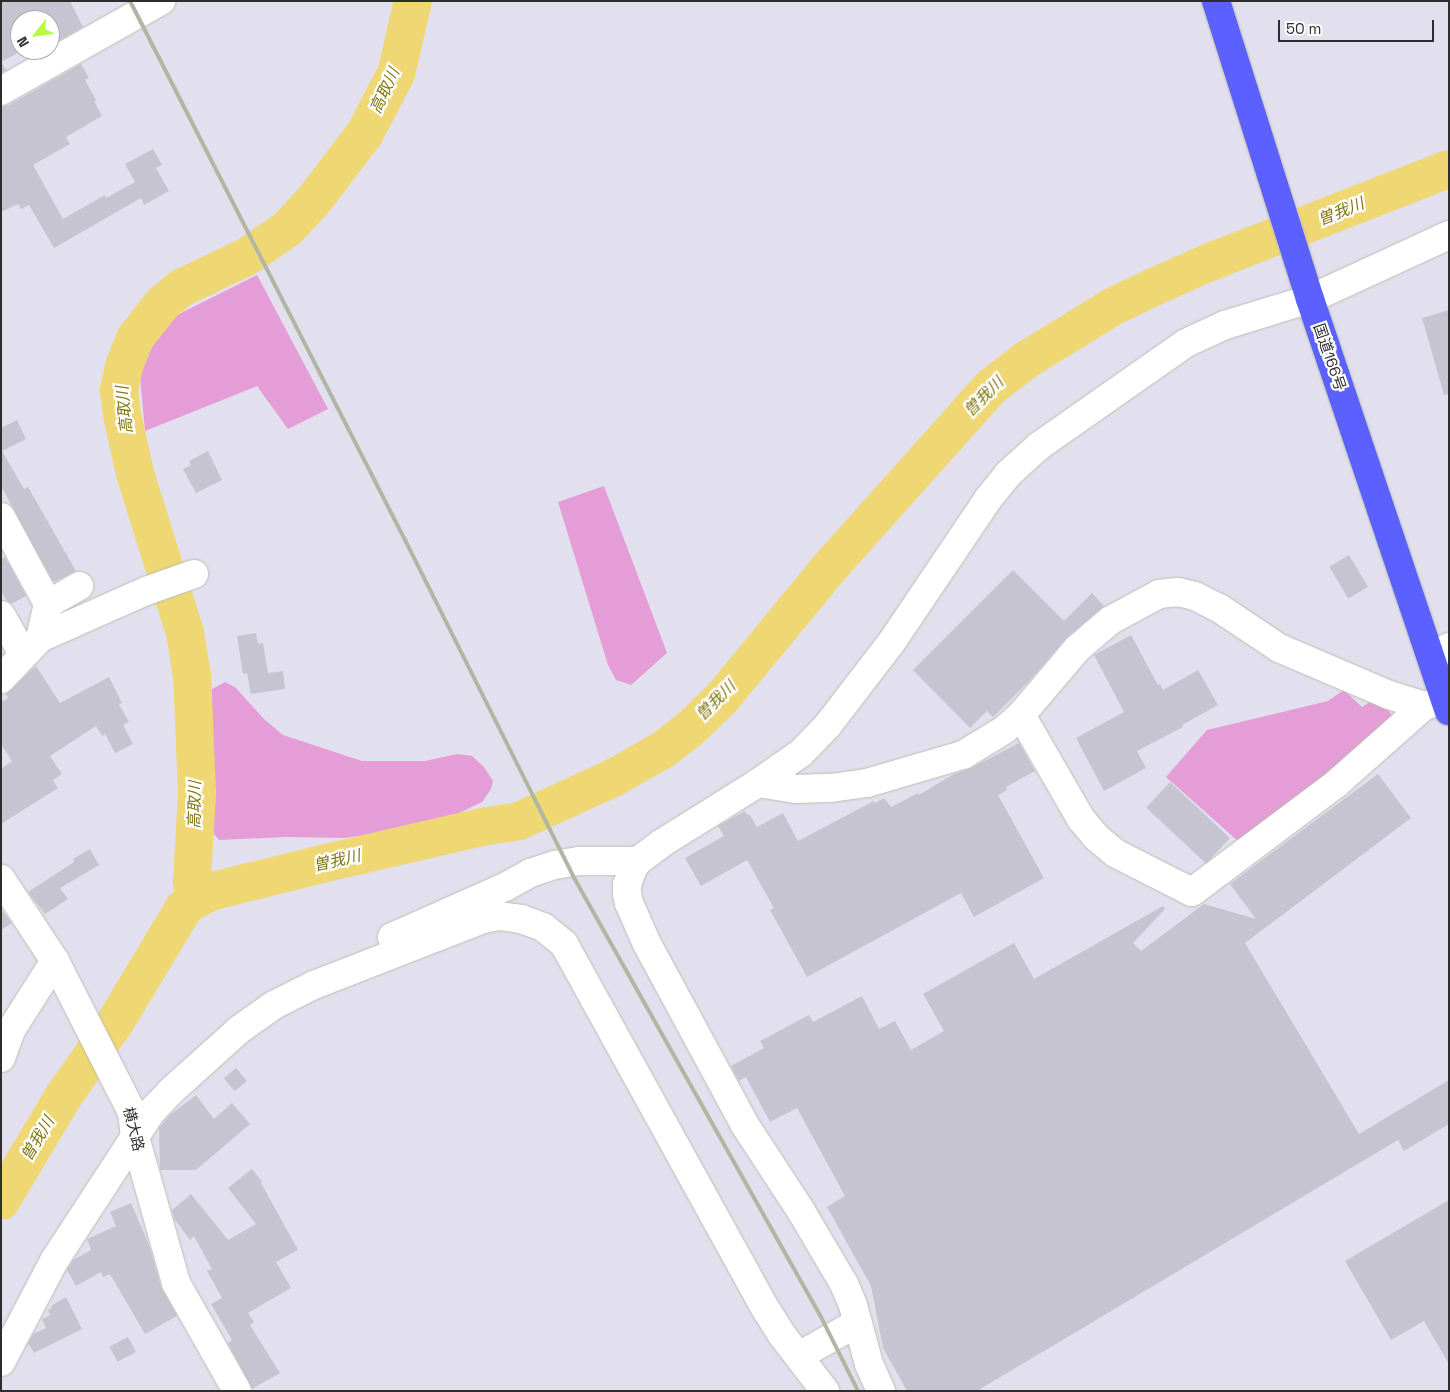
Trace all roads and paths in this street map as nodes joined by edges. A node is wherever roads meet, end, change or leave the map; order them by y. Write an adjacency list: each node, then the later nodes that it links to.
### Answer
1 (162, 1): 3 (street)
2 (1216, 1): 5 (highway, 国道166号)
3 (1, 92)
4 (1449, 235): 5 (street)
5 (1310, 299): 12 (highway, 国道166号); 16 (street)
6 (1, 516): 9 (street)
7 (194, 574): 11 (street)
8 (79, 586): 9 (street)
9 (48, 604): 11 (street)
10 (1, 615): 11 (street)
11 (32, 646): 13 (street)
12 (1440, 652): 14 (highway, 国道166号)
13 (1, 679)
14 (1439, 705): 15 (street); 15 (street)
15 (1021, 715): 16 (street)
16 (758, 783): 17 (street)
17 (638, 861): 20 (street); 23 (street)
18 (1, 879): 19 (street, 横大路)
19 (58, 968): 21 (street); 22 (street, 横大路)
20 (314, 985): 22 (street); 24 (street)
21 (2, 1057)
22 (134, 1124): 25 (street); 26 (street, 横大路)
23 (857, 1323): 24 (street); 28 (street)
24 (799, 1356): 27 (street)
25 (1, 1362)
26 (237, 1391)
27 (825, 1391)
28 (880, 1391)

